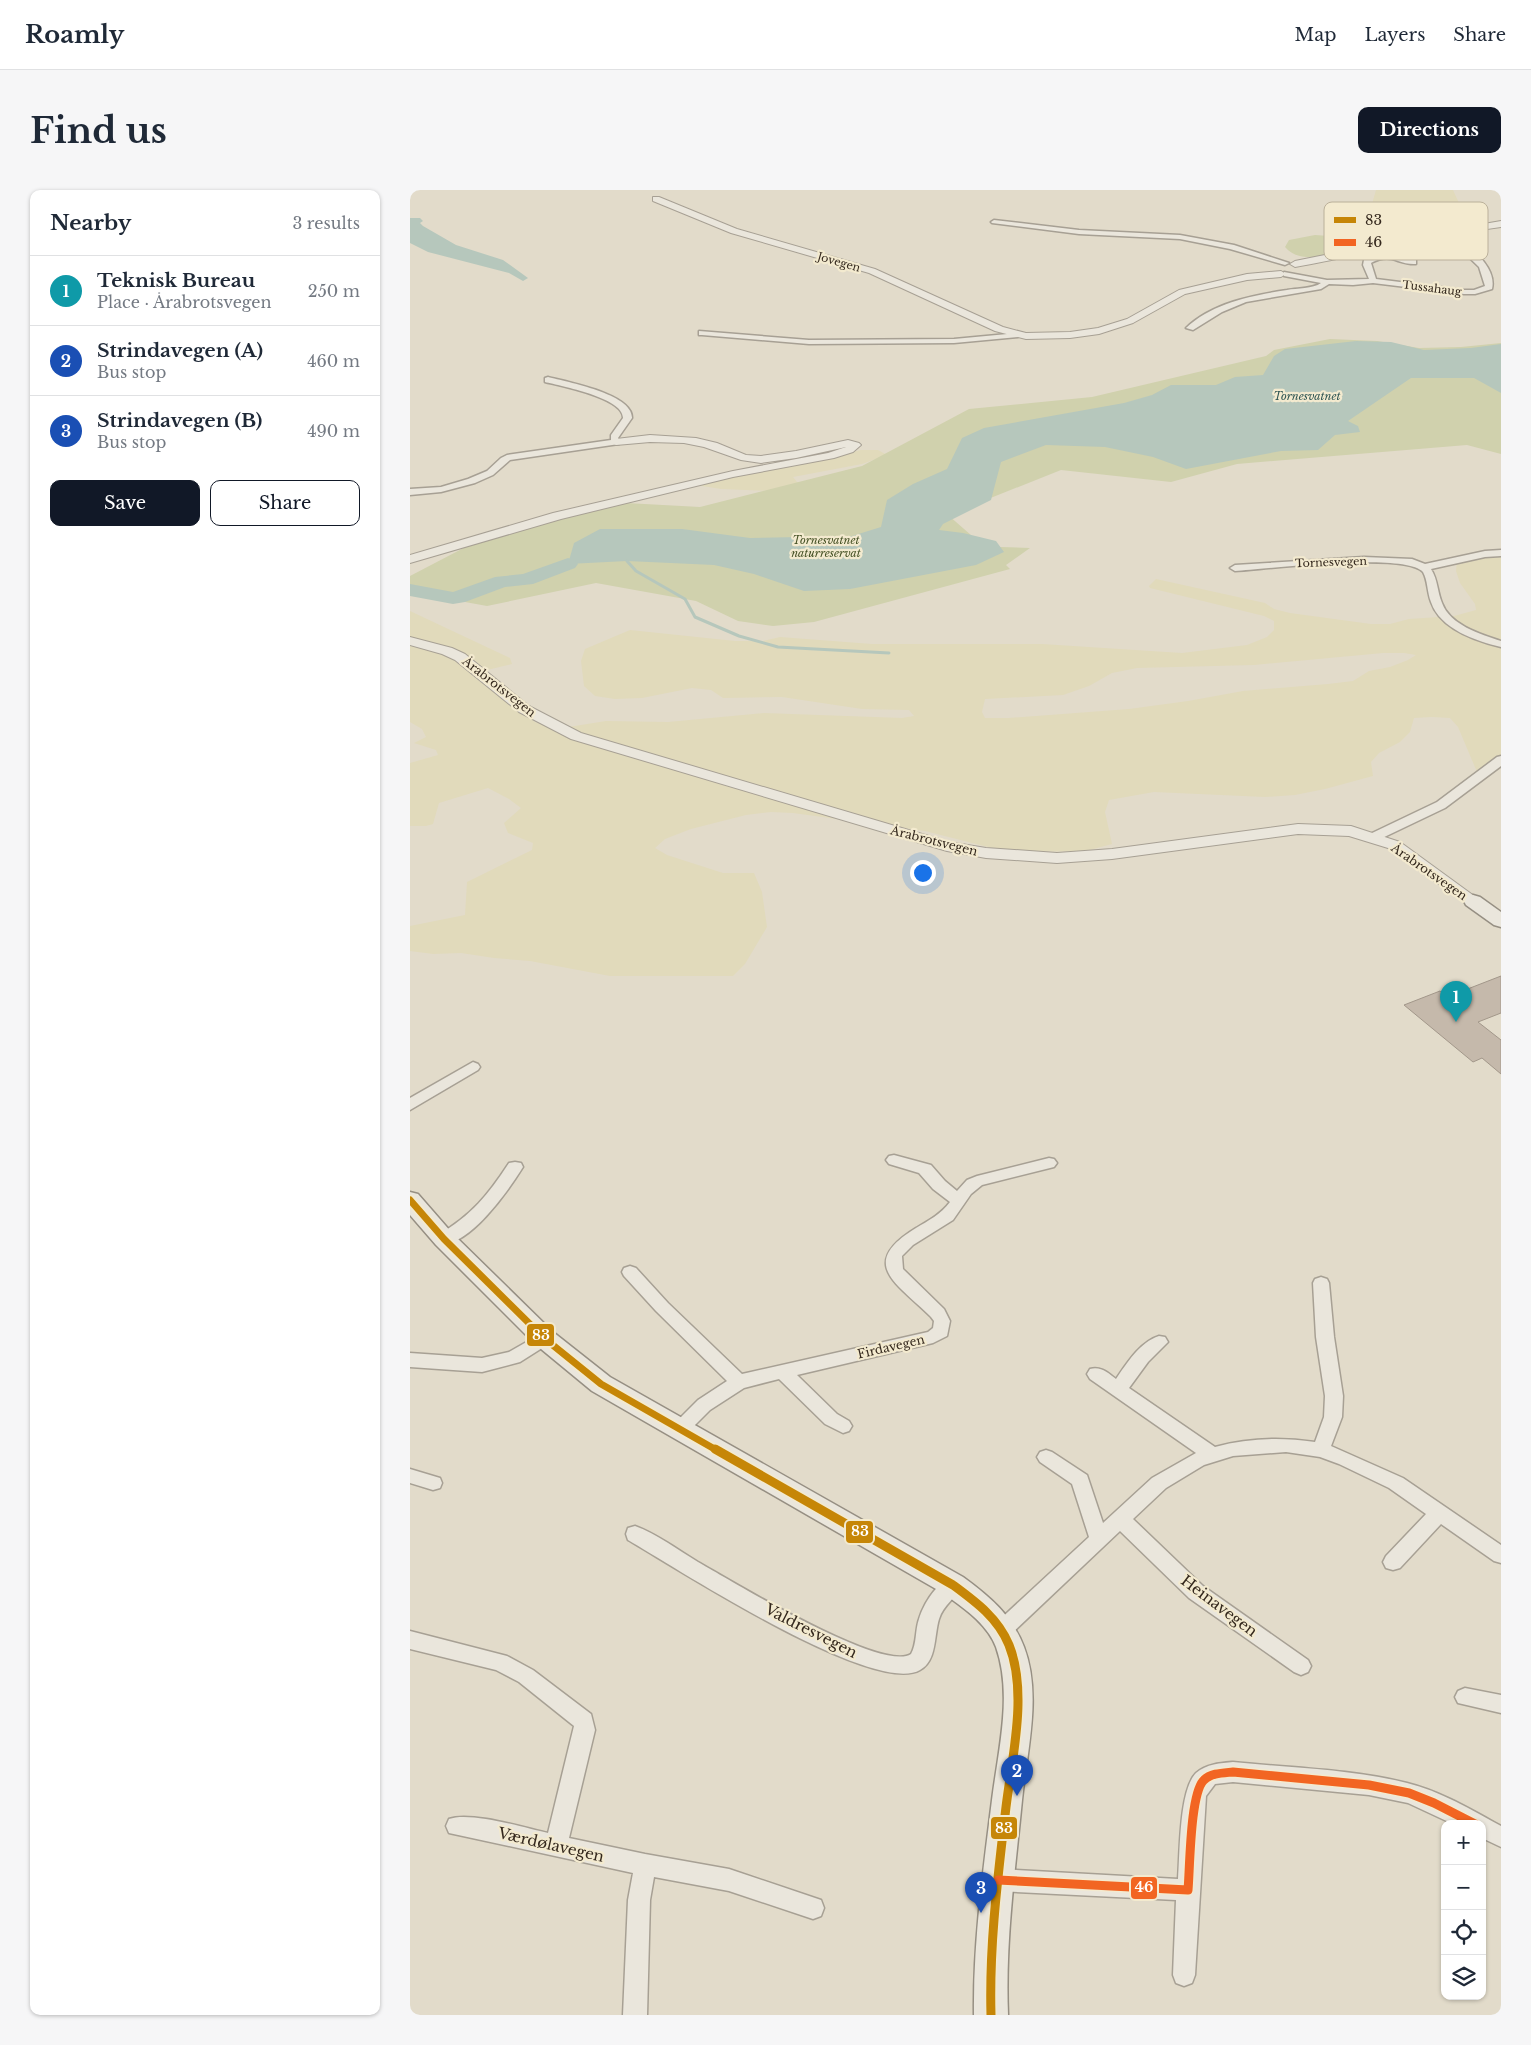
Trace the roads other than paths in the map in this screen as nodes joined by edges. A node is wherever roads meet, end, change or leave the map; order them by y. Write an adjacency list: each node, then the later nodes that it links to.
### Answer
1 (656, 199): 20 (street, Jovegen)
2 (994, 222): 5 (street)
3 (1501, 224): 4 (street)
4 (1488, 226)
5 (1252, 254): 11 (street); 12 (street)
6 (1324, 259): 12 (street)
7 (1373, 260): 16 (street)
8 (1406, 260): 10 (street, Tussahaug)
9 (1478, 260): 16 (street, Tussahaug)
10 (1413, 262)
11 (1268, 266): 12 (street, Jovegen); 13 (street); 14 (street, Jovegen)
12 (1296, 266): 13 (street, Jovegen); 15 (street, Tussahaug)
13 (1284, 274): 14 (street, Jovegen); 15 (street, Tussahaug)
14 (1247, 277): 20 (street, Jovegen)
15 (1317, 280): 17 (street, Tussahaug)
16 (1373, 281): 17 (street, Tussahaug)
17 (1327, 282): 18 (street)
18 (1190, 328)
19 (702, 333): 20 (street, Jovegen)
20 (1018, 335)
21 (548, 380): 22 (street)
22 (616, 442): 23 (street); 25 (street)
23 (410, 492)
24 (1501, 553): 26 (street, Tornesvegen)
25 (410, 559)
26 (1425, 567): 27 (street, Tornesvegen); 29 (street)
27 (1235, 568)
28 (410, 641): 31 (street, Årabrotsvegen)
29 (1501, 644)
30 (1501, 760): 31 (street)
31 (1374, 837): 32 (street, Årabrotsvegen)
32 (1472, 901): 33 (main road, Årabrotsvegen)
33 (1501, 921)
34 (473, 1067): 35 (street)
35 (414, 1098)
36 (894, 1160): 40 (street)
37 (1049, 1163): 40 (street, Firdavegen)
38 (516, 1167): 41 (street)
39 (410, 1200): 41 (main road)
40 (959, 1201): 47 (street, Firdavegen)
41 (444, 1239): 44 (main road)
42 (630, 1272): 49 (street)
43 (1321, 1283): 53 (street)
44 (544, 1338): 46 (street); 52 (main road)
45 (1160, 1342): 50 (street)
46 (410, 1360)
47 (782, 1370): 49 (street, Firdavegen); 51 (street)
48 (1096, 1374): 50 (street)
49 (739, 1382): 52 (street, Firdavegen)
50 (1119, 1389): 54 (street)
51 (843, 1426)
52 (679, 1430): 64 (main road)
53 (1321, 1450): 54 (street); 58 (street)
54 (1210, 1454): 59 (street)
55 (1046, 1457): 61 (street)
56 (410, 1476): 57 (street)
57 (434, 1483)
58 (1439, 1513): 62 (street); 63 (street)
59 (1120, 1519): 61 (street); 67 (street, Heinavegen)
60 (635, 1534): 64 (street, Valdresvegen)
61 (1099, 1539): 65 (street)
62 (1501, 1555)
63 (1393, 1562)
64 (953, 1584): 65 (main road)
65 (1003, 1629): 76 (main road)
66 (410, 1640): 74 (street)
67 (1301, 1666)
68 (1465, 1697): 69 (street)
69 (1501, 1704)
70 (1467, 1820): 77 (street)
71 (457, 1826): 74 (street, Værdølavegen)
72 (1486, 1830): 73 (street)
73 (1501, 1837)
74 (556, 1846): 75 (street, Værdølavegen)
75 (645, 1865): 78 (street, Værdølavegen); 80 (street)
76 (998, 1880): 77 (street); 81 (main road)
77 (1188, 1890): 79 (street)
78 (813, 1908)
79 (1184, 1975)
80 (635, 2015)
81 (991, 2015)

